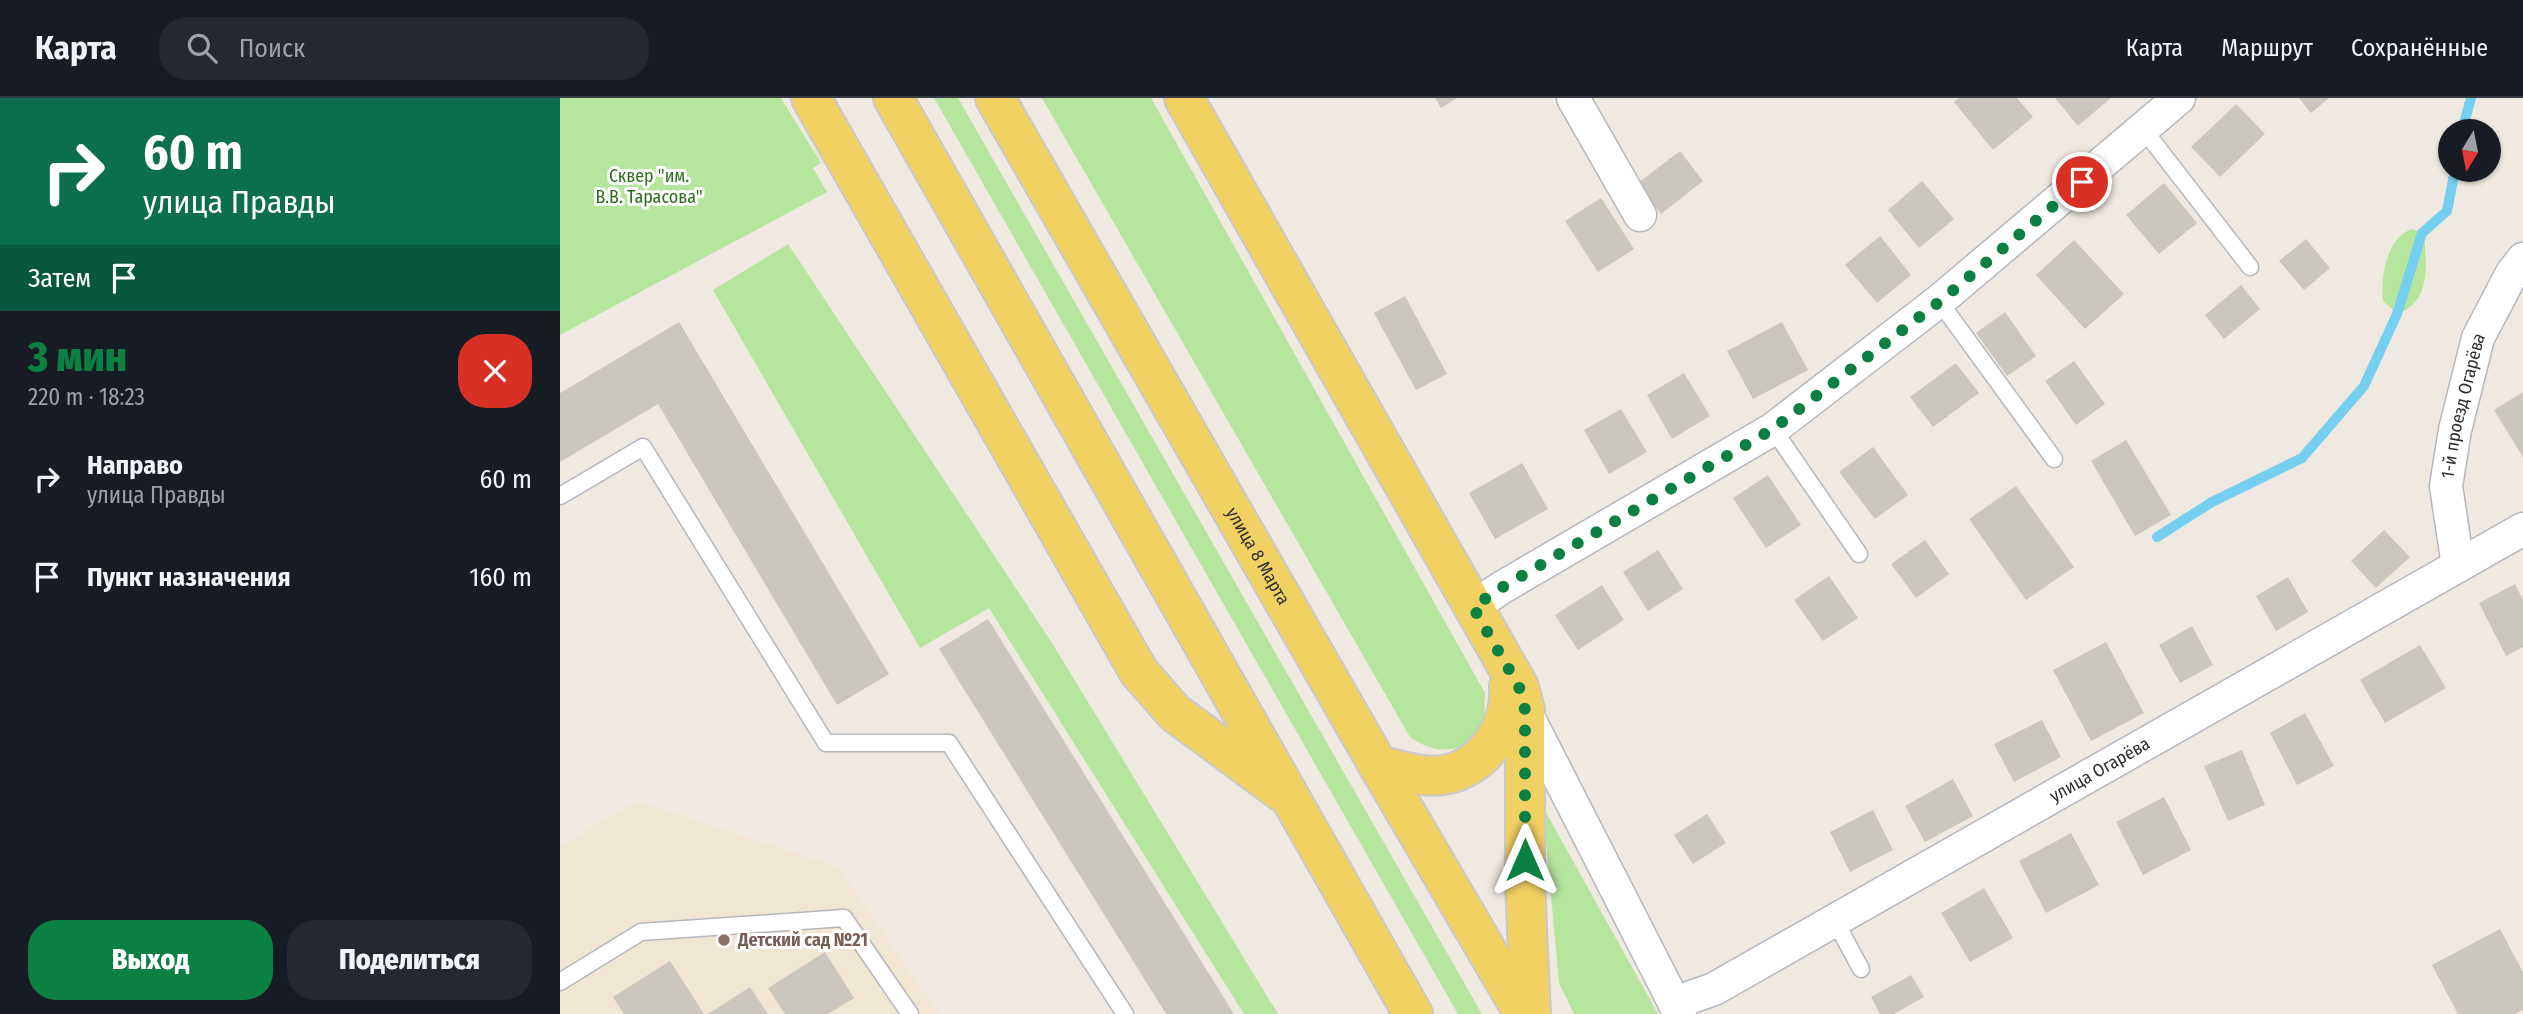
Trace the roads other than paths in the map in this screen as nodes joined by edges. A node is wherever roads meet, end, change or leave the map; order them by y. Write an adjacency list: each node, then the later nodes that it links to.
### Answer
1 (811, 98): 22 (main road)
2 (893, 98): 22 (main road)
3 (995, 98): 21 (main road, улица 8 Марта)
4 (1184, 98): 18 (main road)
5 (1573, 98): 8 (street)
6 (2179, 98): 7 (street)
7 (2144, 130): 10 (lane); 11 (street)
8 (1640, 215)
9 (2523, 259): 17 (street, 1-й проезд Огарёва)
10 (2250, 267)
11 (1939, 302): 12 (street); 13 (lane)
12 (1773, 429): 16 (lane); 18 (street)
13 (2054, 459)
14 (560, 496): 28 (lane)
15 (2523, 529): 17 (street, улица Огарёва)
16 (1859, 554)
17 (2458, 566): 23 (street, улица Огарёва)
18 (1473, 607): 19 (main road)
19 (1508, 670): 20 (main road); 21 (main road)
20 (1525, 710): 26 (street); 31 (main road)
21 (1378, 765): 30 (main road, улица 8 Марта)
22 (1292, 799): 29 (main road)
23 (1835, 919): 24 (lane); 26 (street, улица Огарёва)
24 (1861, 970)
25 (560, 982): 27 (lane)
26 (1677, 1008)
27 (910, 1014)
28 (1125, 1014)
29 (1413, 1014)
30 (1524, 1014)
31 (1531, 1014)

